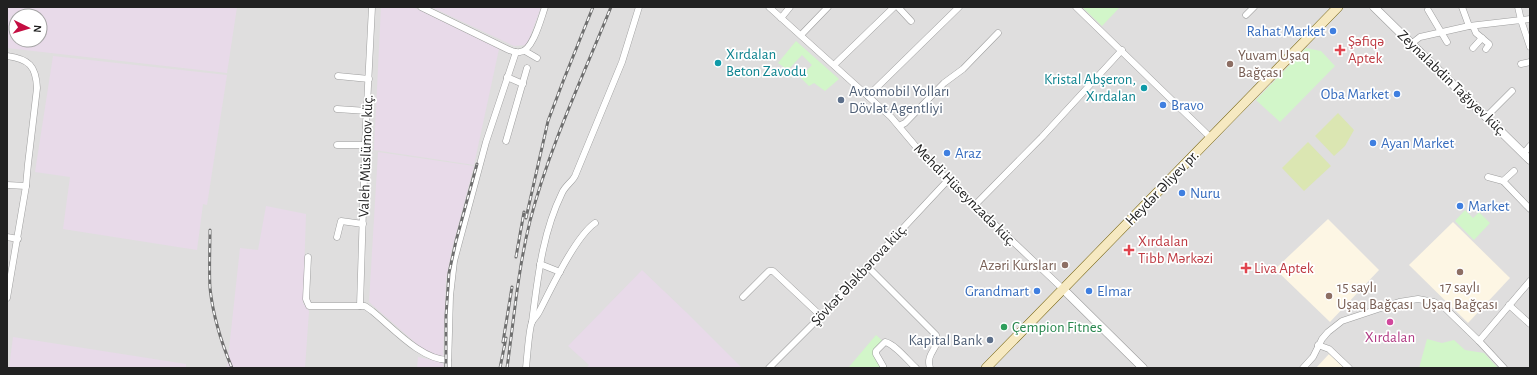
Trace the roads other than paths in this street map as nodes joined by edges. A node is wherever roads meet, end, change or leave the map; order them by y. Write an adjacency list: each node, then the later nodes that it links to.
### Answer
1 (372, 7): 44 (street, Valeh Müslümov küç.)
2 (422, 7): 35 (street)
3 (545, 7): 34 (street)
4 (639, 7): 73 (street)
5 (769, 7): 19 (street, Mehdi Hüseynzadə küç.)
6 (790, 7): 19 (street)
7 (828, 7): 26 (street)
8 (894, 7): 40 (street)
9 (898, 7): 22 (street)
10 (959, 7): 47 (street)
11 (1076, 7): 33 (street)
12 (1254, 7): 18 (street)
13 (1338, 7): 52 (main road, Heydər Əliyev pr.)
14 (1374, 7): 29 (street, Zeynalabdin Tağıyev küç.)
15 (1462, 7): 23 (street)
16 (1518, 7): 21 (street)
17 (1428, 10): 25 (street)
18 (1246, 15)
19 (781, 18): 26 (street, Mehdi Hüseynzadə küç.)
20 (1530, 19): 21 (street)
21 (1521, 20): 23 (street); 30 (street)
22 (911, 21)
23 (1471, 26): 25 (street); 27 (street)
24 (998, 33): 51 (street)
25 (1442, 33): 28 (street); 29 (street)
26 (801, 35): 40 (street, Mehdi Hüseynzadə küç.)
27 (1482, 38): 31 (street); 32 (street)
28 (1447, 42)
29 (1411, 44): 50 (street, Zeynalabdin Tağıyev küç.)
30 (1530, 47)
31 (1473, 48)
32 (1486, 49)
33 (1122, 50): 52 (street); 65 (street)
34 (525, 51): 35 (street); 37 (street)
35 (516, 52): 43 (street)
36 (7, 56): 64 (street)
37 (537, 58)
38 (1530, 62): 39 (street)
39 (1521, 64)
40 (834, 65): 47 (street, Mehdi Hüseynzadə küç.)
41 (527, 68): 45 (street)
42 (338, 76): 44 (street)
43 (507, 78): 45 (street); 87 (street)
44 (369, 79): 49 (street, Valeh Müslümov küç.)
45 (523, 84): 53 (street)
46 (1512, 91): 50 (street)
47 (868, 96): 51 (street, Mehdi Hüseynzadə küç.)
48 (337, 109): 49 (street)
49 (367, 111): 55 (street, Valeh Müslümov küç.)
50 (1486, 116): 57 (street, Zeynalabdin Tağıyev küç.)
51 (900, 126): 61 (street, Mehdi Hüseynzadə küç.)
52 (1211, 138): 77 (main road, Heydər Əliyev pr.)
53 (506, 141)
54 (337, 145): 55 (street)
55 (365, 145): 68 (street, Valeh Müslümov küç.)
56 (1530, 146): 57 (street)
57 (1524, 153): 58 (street, Zeynalabdin Tağıyev küç.)
58 (1530, 160)
59 (1514, 170): 62 (street)
60 (1488, 177): 62 (street)
61 (948, 180): 65 (street, Mehdi Hüseynzadə küç.); 74 (street, Şövkət Ələkbərova küç.)
62 (1503, 181): 66 (street)
63 (7, 185): 64 (street)
64 (26, 186): 71 (street)
65 (975, 205): 77 (street, Mehdi Hüseynzadə küç.)
66 (1530, 209)
67 (595, 223): 75 (street)
68 (363, 224): 70 (street); 81 (street, Valeh Müslümov küç.)
69 (7, 237): 71 (street)
70 (337, 237)
71 (18, 239): 79 (street)
72 (308, 257): 81 (street)
73 (540, 264): 75 (street); 84 (street)
74 (868, 267): 82 (street, Şövkət Ələkbərova küç.); 93 (street)
75 (560, 272): 84 (street)
76 (1530, 281): 80 (street)
77 (1063, 289): 94 (main road, Heydər Əliyev pr.); 95 (street, Mehdi Hüseynzadə küç.)
78 (743, 297): 82 (street)
79 (7, 298)
80 (1509, 305): 83 (street); 85 (street)
81 (360, 306): 87 (street)
82 (821, 316): 91 (street, Şövkət Ələkbərova küç.)
83 (1528, 320)
84 (532, 322): 90 (street)
85 (1479, 341): 86 (street); 98 (street)
86 (1318, 345): 96 (street); 97 (street)
87 (448, 360): 89 (street)
88 (883, 366): 92 (street)
89 (448, 368)
90 (526, 368)
91 (769, 368)
92 (916, 368)
93 (930, 368)
94 (986, 368)
95 (1143, 368)
96 (1303, 368)
97 (1349, 368)
98 (1504, 368)

